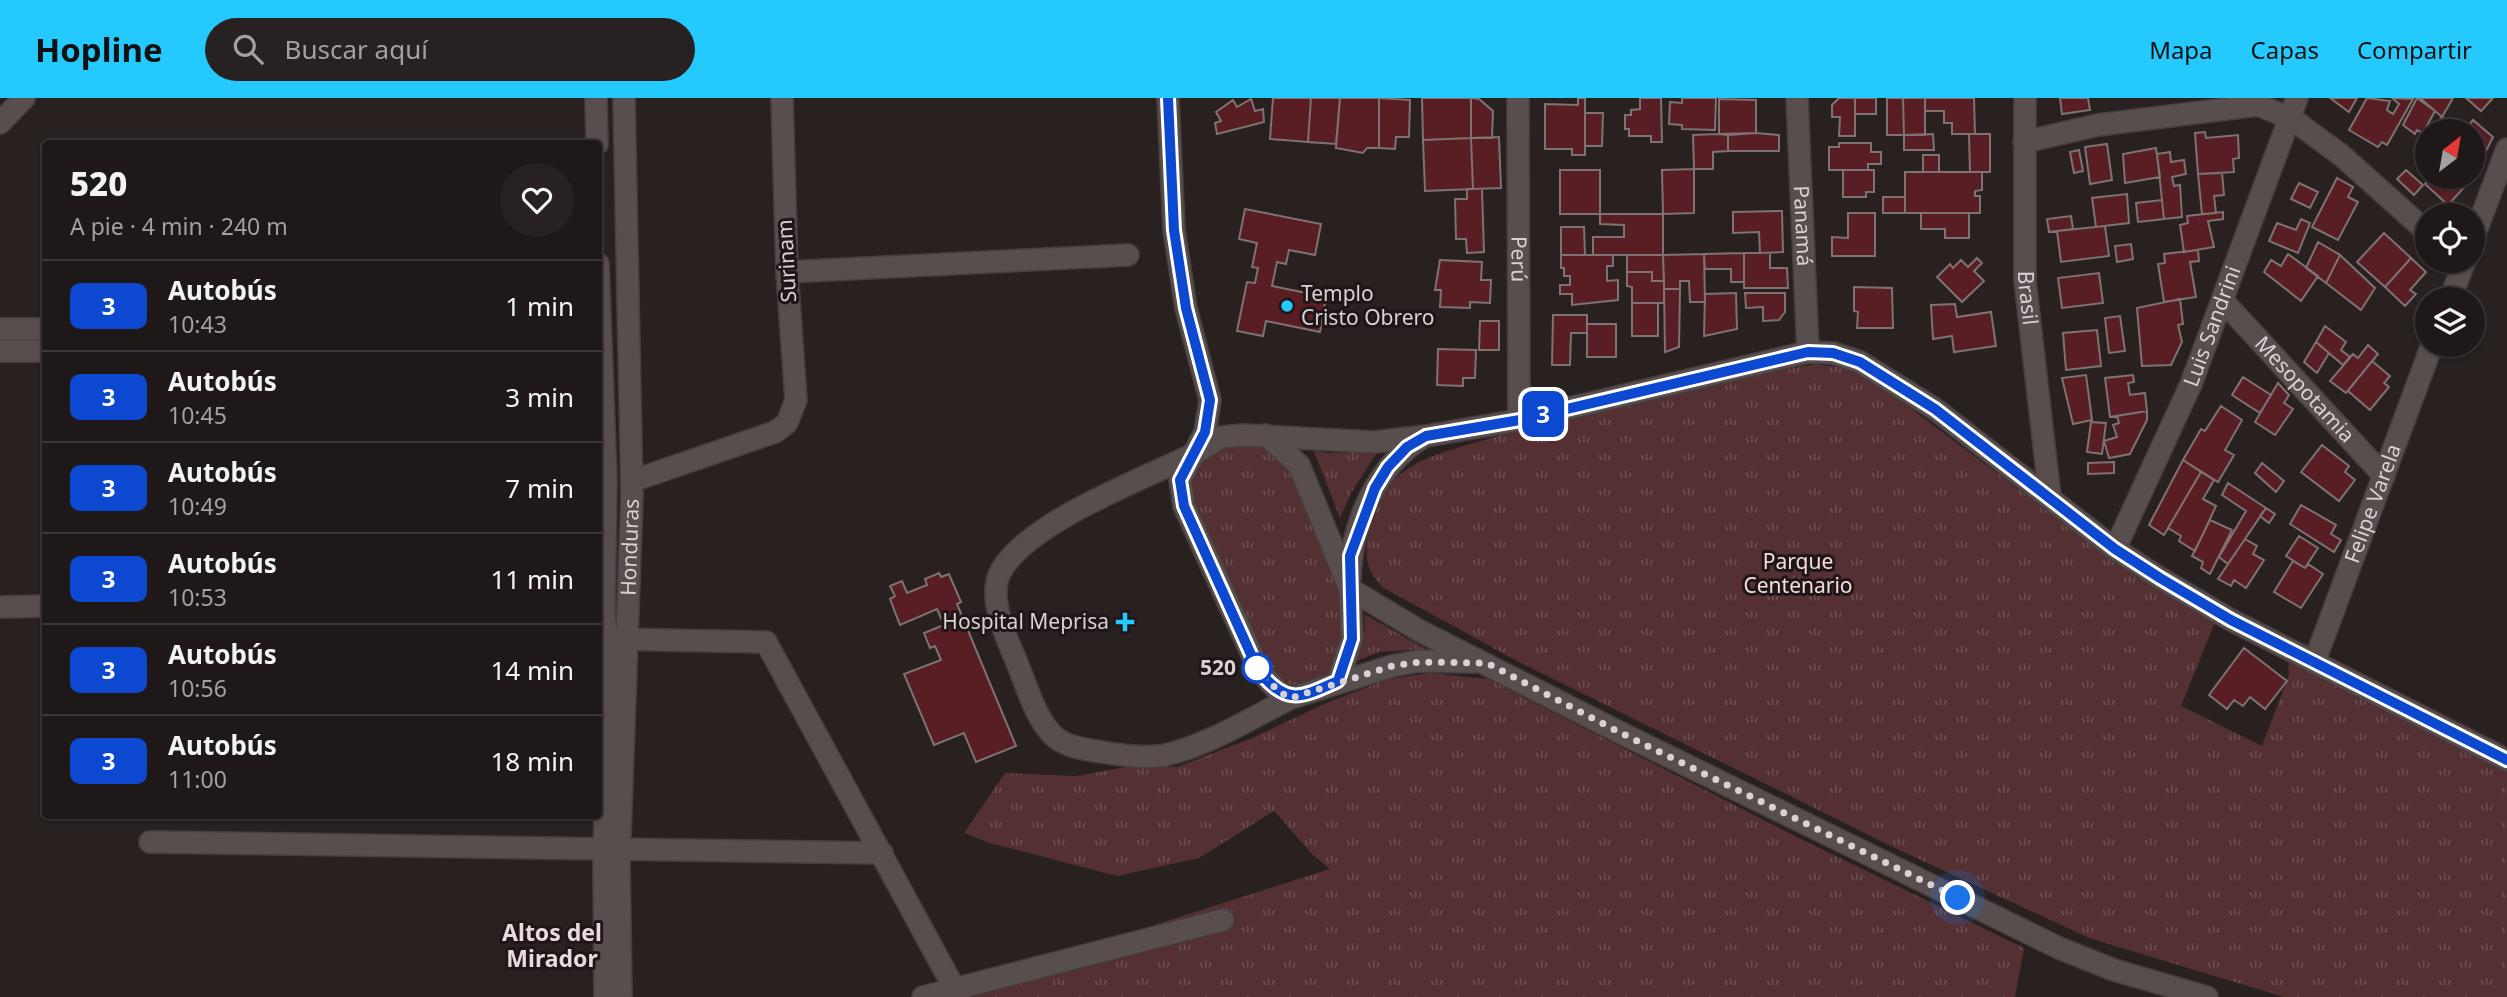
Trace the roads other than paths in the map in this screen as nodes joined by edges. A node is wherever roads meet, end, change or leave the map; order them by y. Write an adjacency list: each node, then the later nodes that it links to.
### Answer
1 (24, 98): 11 (street)
2 (596, 98): 12 (street)
3 (624, 98): 23 (street, Honduras)
4 (782, 98): 18 (street, Surinam)
5 (1168, 98): 34 (street)
6 (1518, 98): 31 (street, Perú)
7 (1797, 98): 28 (street, Panamá)
8 (2025, 98): 13 (street, Brasil)
9 (2297, 98): 10 (street, Luis Sandrini)
10 (2292, 119): 13 (street); 16 (street); 19 (street, Luis Sandrini)
11 (0, 123)
12 (597, 140)
13 (2024, 142): 37 (street, Brasil)
14 (2507, 149): 15 (street)
15 (2485, 207)
16 (2415, 221)
17 (1128, 255): 18 (street)
18 (787, 272): 36 (street, Surinam)
19 (2224, 302): 35 (street, Mesopotamia); 38 (street, Luis Sandrini)
20 (0, 328): 21 (street)
21 (42, 328)
22 (602, 328): 23 (street)
23 (627, 328): 24 (street, Honduras)
24 (628, 350): 27 (street); 36 (street, Honduras)
25 (0, 351): 26 (street)
26 (42, 351)
27 (602, 351)
28 (1808, 352): 31 (street); 37 (street)
29 (2428, 357): 35 (street, Felipe Varela)
30 (602, 406): 39 (street, Honduras)
31 (1520, 420): 33 (street)
32 (1266, 435): 33 (street); 34 (street); 40 (street)
33 (1426, 436): 40 (street)
34 (1194, 454): 50 (street); 50 (street)
35 (2384, 476): 48 (street, Felipe Varela)
36 (632, 481): 44 (street, Honduras)
37 (2050, 497): 38 (street)
38 (2115, 549): 48 (street)
39 (602, 586)
40 (1350, 589): 47 (street); 49 (street)
41 (42, 606): 42 (street)
42 (2, 607)
43 (602, 613): 44 (street)
44 (627, 614): 46 (street, Honduras)
45 (602, 615): 46 (street, Honduras)
46 (617, 639): 53 (street, Honduras); 54 (street)
47 (1487, 663): 49 (street); 60 (street)
48 (2314, 663): 51 (street)
49 (1338, 681): 50 (street)
50 (1291, 698)
51 (2507, 760)
52 (150, 842): 53 (street)
53 (612, 849): 54 (street); 57 (street, Honduras); 58 (street, Honduras)
54 (882, 853): 56 (street)
55 (1223, 920): 56 (street)
56 (957, 992): 59 (street)
57 (605, 997)
58 (621, 997)
59 (923, 997)
60 (2207, 997)

